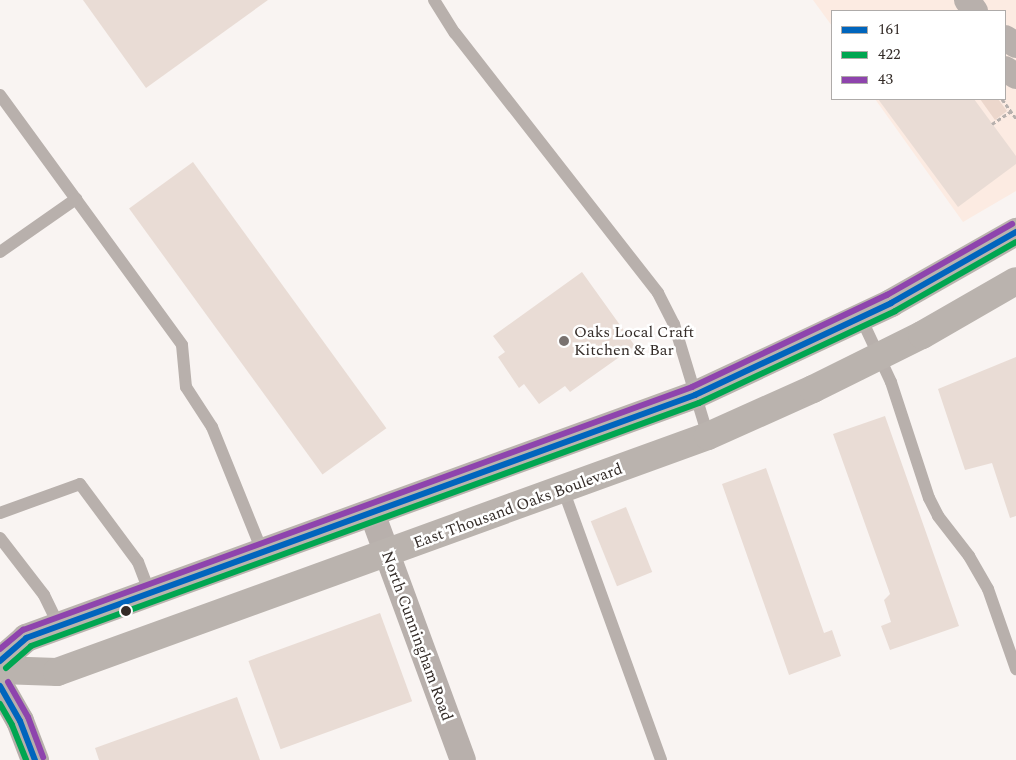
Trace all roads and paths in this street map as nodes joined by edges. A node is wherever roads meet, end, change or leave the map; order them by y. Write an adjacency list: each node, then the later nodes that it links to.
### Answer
1 (434, 0): 13 (lane)
2 (0, 95): 7 (lane)
3 (1003, 100): 4 (path)
4 (1011, 111): 5 (path); 6 (path)
5 (1016, 118)
6 (992, 124)
7 (76, 199): 9 (lane); 19 (lane)
8 (1016, 232): 11 (main road)
9 (0, 252)
10 (1016, 281): 12 (main road, East Thousand Oaks Boulevard)
11 (861, 318): 12 (lane); 13 (main road)
12 (879, 356): 14 (main road, East Thousand Oaks Boulevard); 24 (lane)
13 (696, 395): 14 (lane); 16 (main road)
14 (708, 436): 15 (main road, East Thousand Oaks Boulevard)
15 (563, 489): 20 (main road, East Thousand Oaks Boulevard); 29 (lane)
16 (372, 513): 19 (main road); 20 (street, North Cunningham Road)
17 (0, 514): 21 (lane)
18 (2, 544): 22 (lane)
19 (263, 553): 21 (main road)
20 (387, 554): 25 (main road, East Thousand Oaks Boulevard); 28 (street, North Cunningham Road)
21 (150, 593): 22 (main road)
22 (59, 626): 23 (main road)
23 (0, 661)
24 (1016, 669)
25 (0, 670)
26 (0, 686): 27 (main road)
27 (35, 760)
28 (463, 760)
29 (661, 760)

